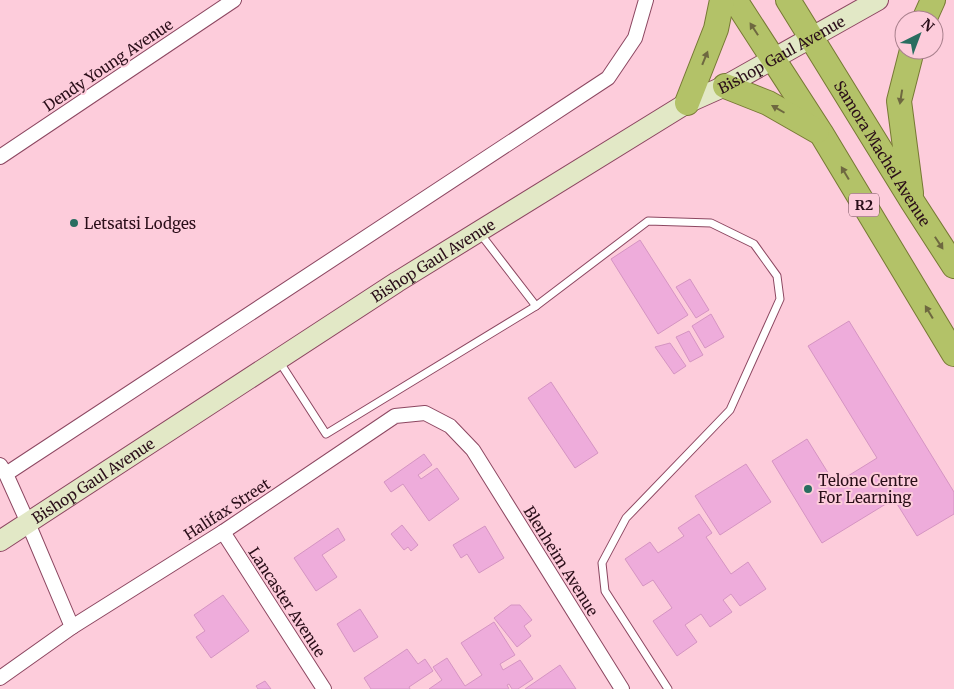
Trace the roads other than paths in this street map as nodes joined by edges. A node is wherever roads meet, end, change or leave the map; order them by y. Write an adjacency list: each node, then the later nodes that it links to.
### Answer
1 (234, 0): 13 (street, Dendy Young Avenue)
2 (646, 0): 21 (street)
3 (722, 0): 11 (highway, one-way to 3)
4 (735, 0): 8 (highway, R2, one-way to 4)
5 (788, 0): 7 (highway, Samora Machel Avenue)
6 (878, 0): 7 (main road, Bishop Gaul Avenue)
7 (811, 39): 8 (main road, Bishop Gaul Avenue); 14 (highway, Samora Machel Avenue)
8 (773, 58): 10 (main road, Bishop Gaul Avenue); 12 (highway, R2)
9 (909, 60): 14 (highway, one-way to 14)
10 (725, 86): 11 (main road, Bishop Gaul Avenue); 12 (highway, one-way to 10)
11 (687, 103): 15 (main road, Bishop Gaul Avenue)
12 (821, 134): 18 (highway, R2, one-way to 12)
13 (0, 157)
14 (912, 201): 16 (highway, Samora Machel Avenue, one-way to 16)
15 (479, 232): 17 (lane); 19 (main road, Bishop Gaul Avenue)
16 (954, 266)
17 (536, 306): 19 (lane); 29 (lane)
18 (954, 354)
19 (279, 360): 22 (main road, Bishop Gaul Avenue)
20 (473, 450): 23 (street, Halifax Street); 28 (street, Blenheim Avenue)
21 (3, 470): 22 (street)
22 (28, 522): 24 (main road, Bishop Gaul Avenue); 25 (street)
23 (223, 532): 25 (street, Halifax Street); 27 (street, Lancaster Avenue)
24 (0, 542)
25 (72, 627): 26 (street, Halifax Street)
26 (0, 678)
27 (324, 689)
28 (622, 689)
29 (668, 689)

